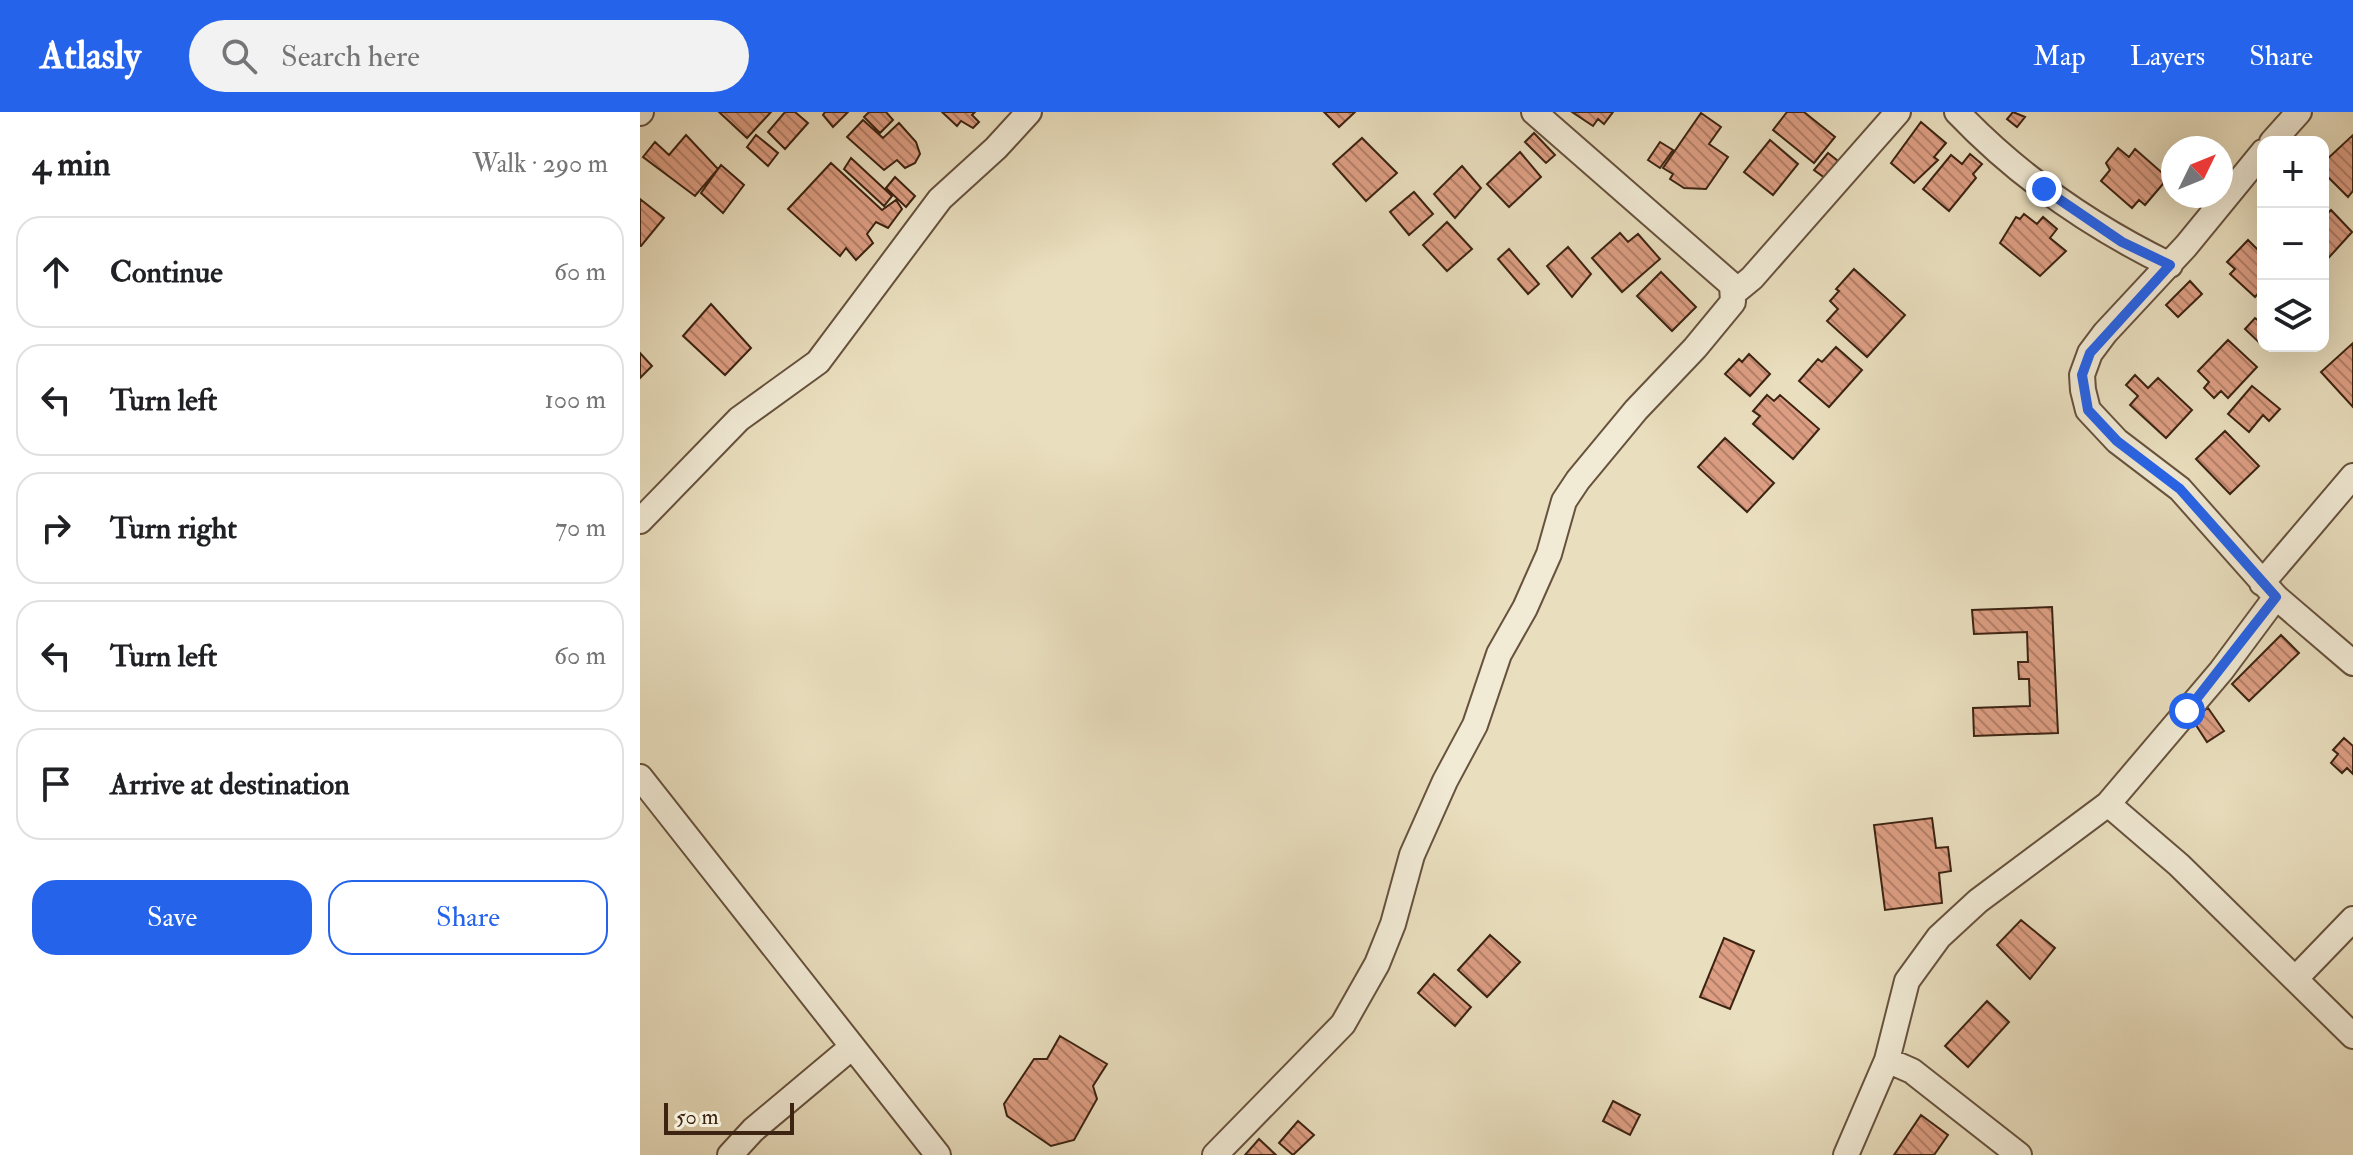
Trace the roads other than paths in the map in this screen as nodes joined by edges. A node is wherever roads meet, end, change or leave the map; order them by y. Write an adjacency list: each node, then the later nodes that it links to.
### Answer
1 (1029, 112): 11 (street)
2 (1534, 112): 9 (street)
3 (1898, 112): 9 (street)
4 (1957, 112): 8 (street)
5 (2299, 112): 6 (street)
6 (2277, 136)
7 (2257, 159): 8 (street)
8 (2170, 265): 12 (street)
9 (1735, 292): 23 (street)
10 (2353, 476): 12 (street)
11 (640, 521)
12 (2269, 590): 13 (street); 15 (street)
13 (2353, 663)
14 (640, 777): 19 (street)
15 (2108, 804): 17 (street); 20 (street)
16 (2353, 919): 17 (street)
17 (2297, 977): 18 (street)
18 (2353, 1036)
19 (852, 1047): 21 (street); 22 (street)
20 (1887, 1060): 24 (street); 25 (street)
21 (730, 1155)
22 (938, 1155)
23 (1215, 1155)
24 (1846, 1155)
25 (2019, 1155)

